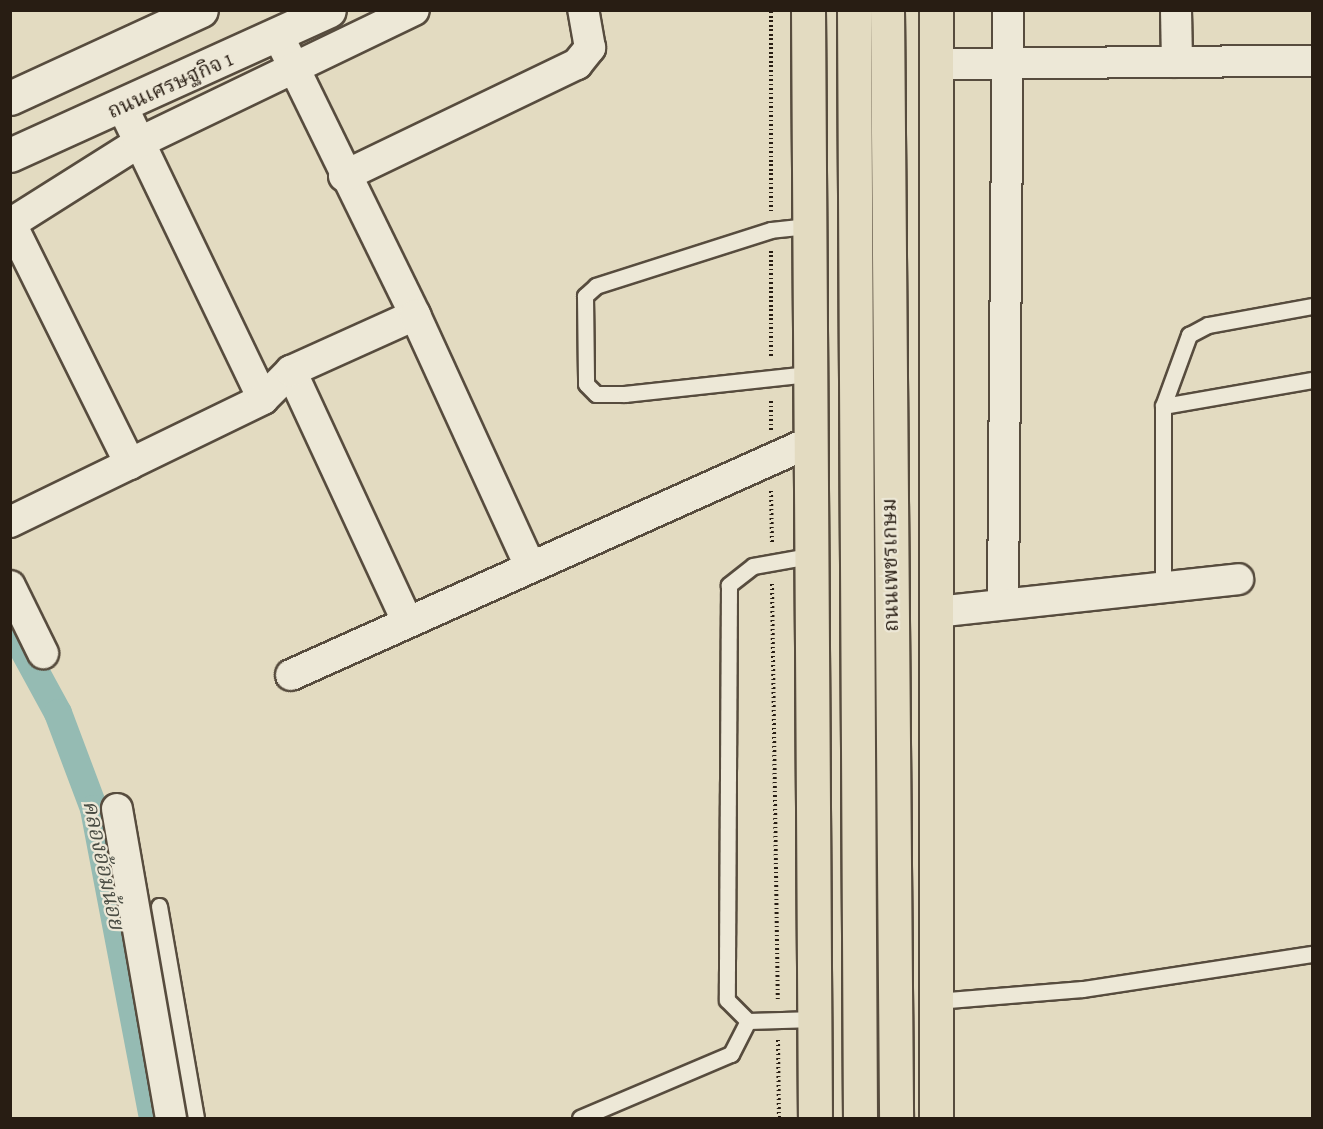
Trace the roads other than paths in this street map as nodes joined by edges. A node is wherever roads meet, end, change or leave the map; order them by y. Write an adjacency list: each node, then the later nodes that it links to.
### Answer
1 (201, 10): 17 (main road)
2 (328, 10): 11 (main road, ถนนเศรษฐกิจ 1)
3 (414, 10): 16 (street)
4 (582, 10): 21 (street)
5 (808, 10): 23 (main road)
6 (854, 10): 32 (main road, ถนนเพชรเกษม)
7 (887, 10): 32 (main road, ถนนเพชรเกษม)
8 (936, 10): 15 (main road)
9 (1008, 10): 13 (street)
10 (1176, 10): 14 (street)
11 (278, 36): 16 (street); 18 (main road, ถนนเศรษฐกิจ 1)
12 (1312, 61): 14 (street)
13 (1008, 62): 14 (street); 15 (street); 40 (street)
14 (1177, 62)
15 (936, 64): 41 (main road)
16 (293, 69): 19 (street); 21 (street)
17 (10, 98)
18 (122, 106): 19 (street); 20 (main road, ถนนเศรษฐกิจ 1)
19 (138, 143): 22 (street); 29 (street)
20 (10, 155)
21 (344, 176): 25 (street)
22 (11, 224): 33 (street)
23 (808, 226): 27 (main road); 27 (lane)
24 (1312, 306): 30 (lane)
25 (415, 315): 26 (street); 36 (street)
26 (291, 371): 29 (street); 42 (street)
27 (808, 375): 31 (main road)
28 (1312, 380): 30 (lane)
29 (263, 399): 33 (street)
30 (1163, 406): 39 (lane)
31 (808, 443): 35 (main road); 36 (street)
32 (874, 455): 55 (main road, ถนนเพชรเกษม); 56 (main road, ถนนเพชรเกษม)
33 (130, 464): 34 (street)
34 (10, 522)
35 (809, 556): 49 (main road); 50 (lane)
36 (529, 564): 42 (street)
37 (1238, 579): 39 (street)
38 (10, 586): 43 (street)
39 (1163, 587): 40 (street)
40 (1003, 604): 41 (street)
41 (936, 612): 48 (main road)
42 (406, 621): 44 (street)
43 (43, 653)
44 (291, 675)
45 (117, 809): 51 (street)
46 (159, 906): 52 (lane)
47 (1312, 954): 48 (lane)
48 (936, 1000): 57 (main road)
49 (814, 1019): 50 (lane); 54 (main road)
50 (748, 1021): 53 (lane)
51 (171, 1119)
52 (196, 1119)
53 (580, 1119)
54 (815, 1119)
55 (860, 1119)
56 (896, 1119)
57 (936, 1119)

